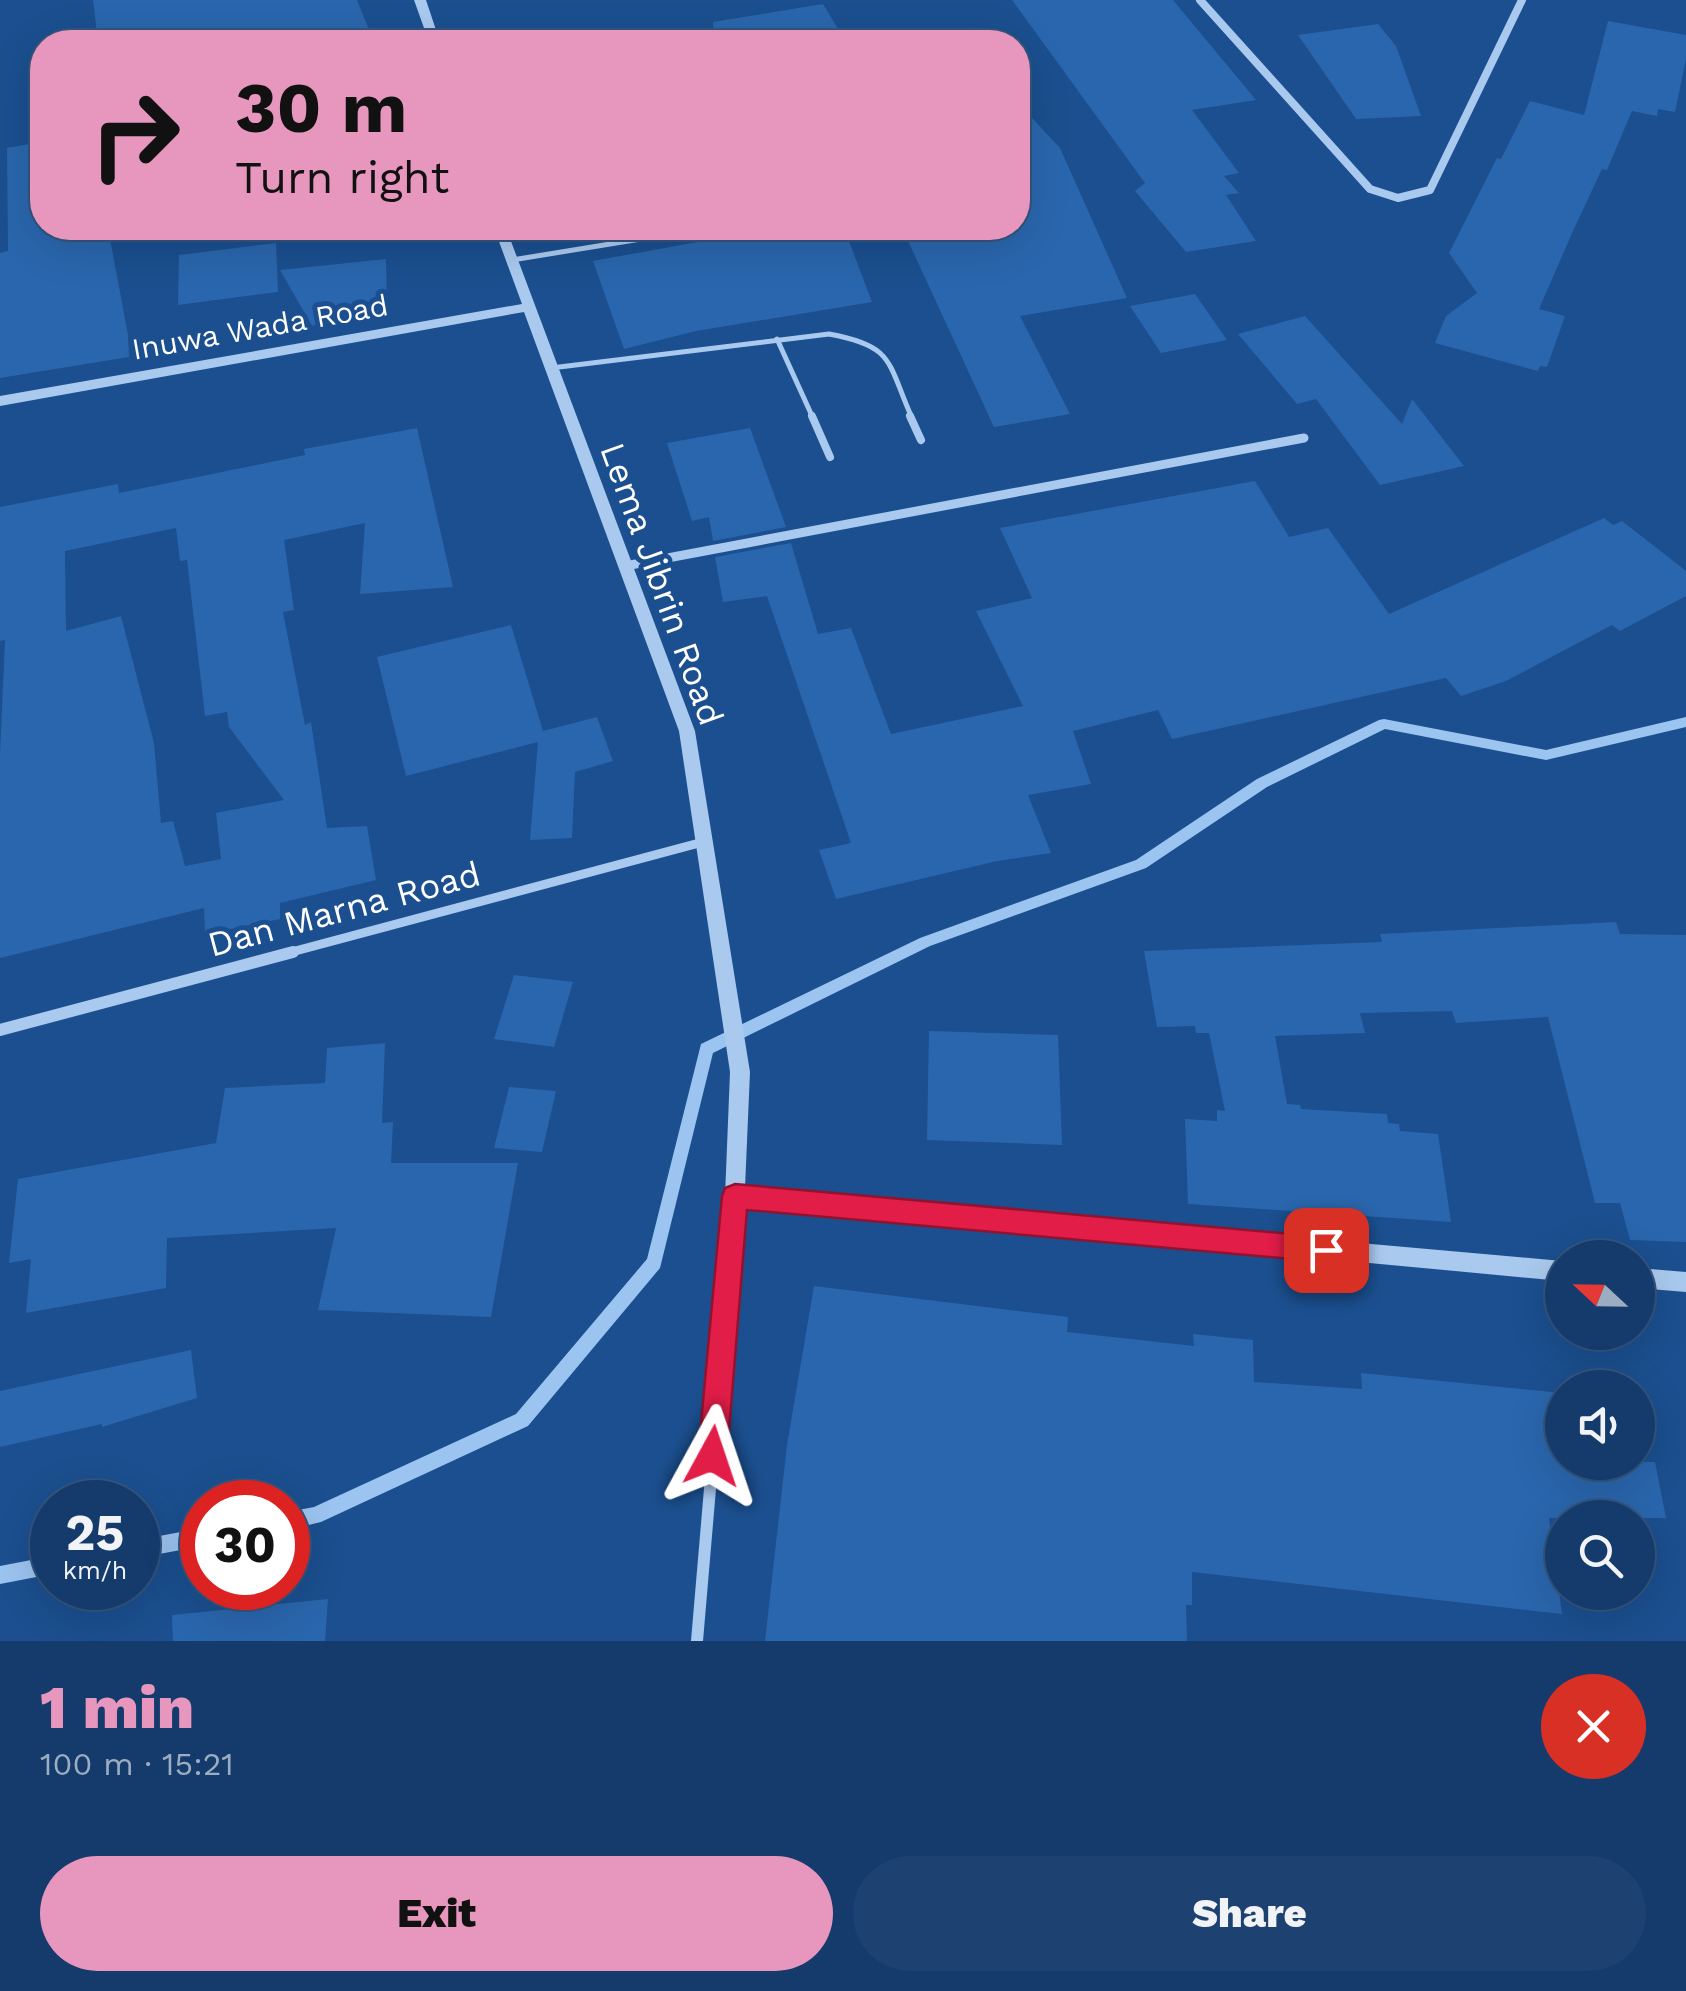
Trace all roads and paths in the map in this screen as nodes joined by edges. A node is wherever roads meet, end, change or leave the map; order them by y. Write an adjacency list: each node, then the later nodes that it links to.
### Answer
1 (420, 0): 4 (street)
2 (1200, 0): 3 (street)
3 (1522, 0)
4 (431, 30)
5 (504, 240): 7 (street, Lema Jibrin Road)
6 (635, 240): 7 (lane)
7 (512, 260): 8 (street, Lema Jibrin Road)
8 (529, 308): 10 (street, Lema Jibrin Road); 11 (street, Inuwa Wada Road)
9 (778, 339): 10 (lane); 13 (lane); 14 (lane)
10 (552, 368): 15 (street, Lema Jibrin Road)
11 (0, 402)
12 (1304, 438): 15 (street)
13 (921, 440)
14 (830, 456)
15 (625, 566): 16 (street, Lema Jibrin Road)
16 (703, 842): 17 (street, Dan Marna Road); 18 (street, Lema Jibrin Road)
17 (0, 1030)
18 (735, 1196): 19 (street); 22 (street)
19 (1545, 1269)
20 (1655, 1279): 21 (street)
21 (1686, 1282)
22 (696, 1641)

